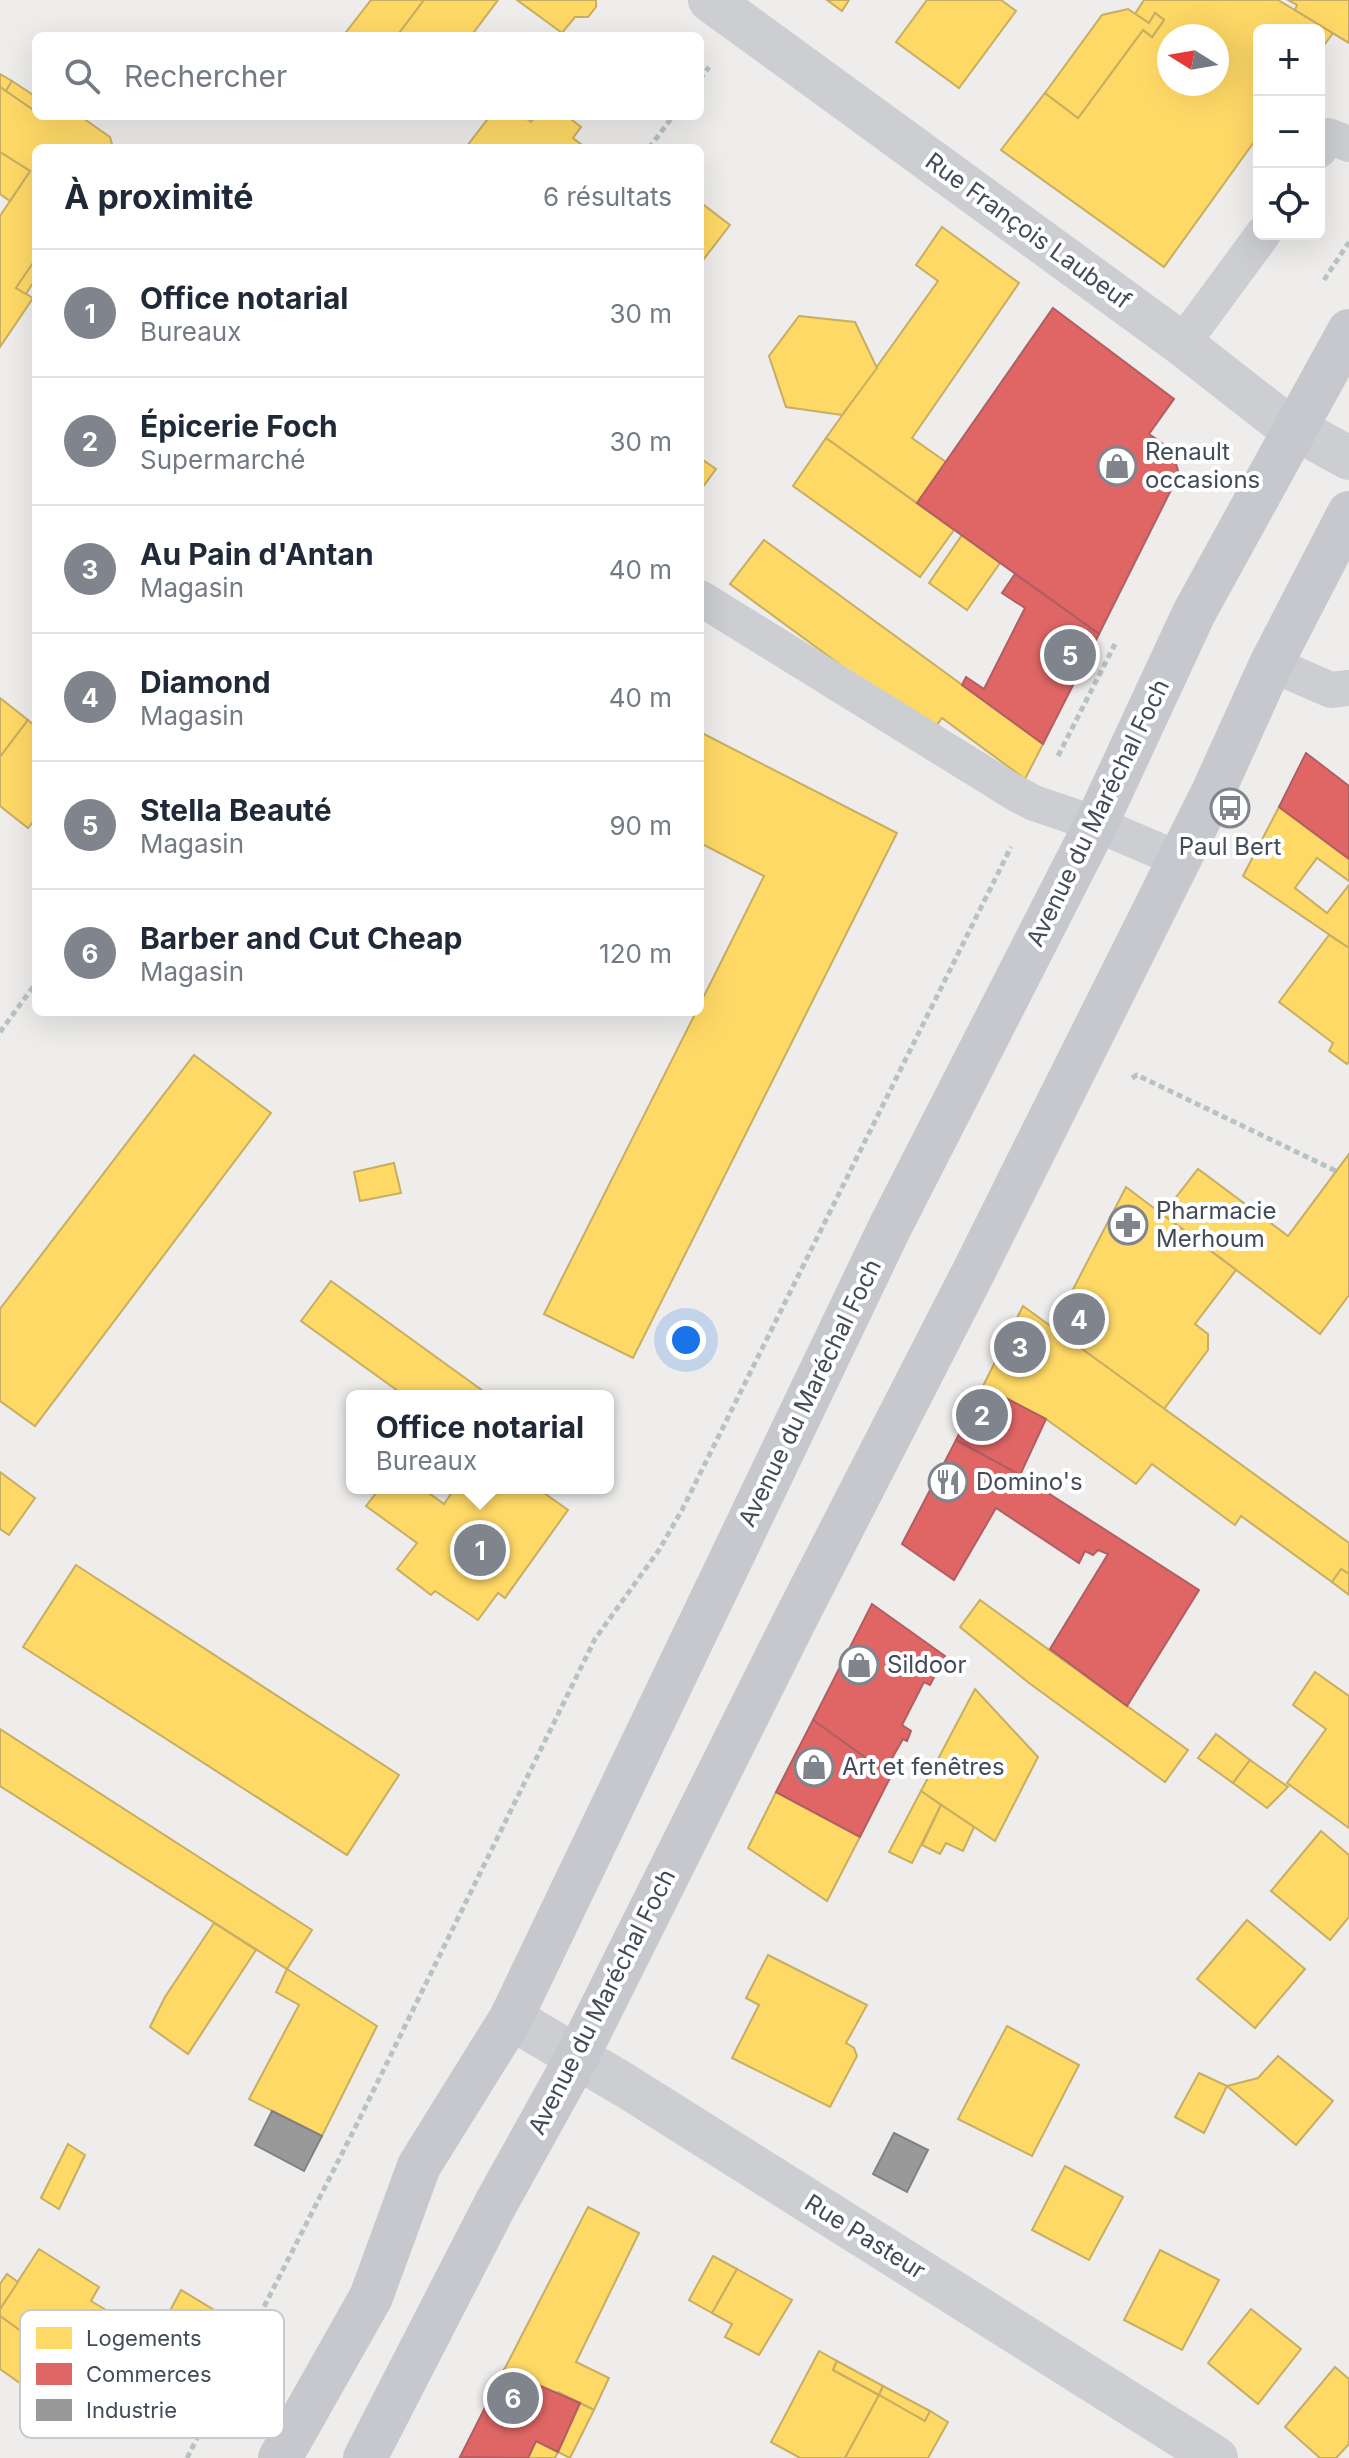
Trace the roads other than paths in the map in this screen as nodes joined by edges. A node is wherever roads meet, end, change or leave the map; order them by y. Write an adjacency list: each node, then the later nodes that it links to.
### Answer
1 (710, 0): 6 (street, Rue François Laubeuf)
2 (1325, 141): 3 (lane)
3 (1349, 144)
4 (1259, 240): 6 (lane)
5 (1349, 331): 7 (main road, Avenue du Maréchal Foch)
6 (1182, 344): 7 (street, Rue François Laubeuf)
7 (1294, 428): 8 (street, Rue François Laubeuf); 13 (main road, Avenue du Maréchal Foch)
8 (1349, 458)
9 (1349, 513): 11 (main road, Avenue du Maréchal Foch)
10 (704, 600): 13 (lane)
11 (1271, 664): 12 (lane); 14 (main road, Avenue du Maréchal Foch)
12 (1349, 688)
13 (1096, 824): 14 (lane); 15 (main road, Avenue du Maréchal Foch)
14 (1178, 859): 16 (main road, Avenue du Maréchal Foch)
15 (511, 2018): 16 (street, Rue Pasteur); 17 (main road, Avenue du Maréchal Foch)
16 (576, 2059): 18 (main road, Avenue du Maréchal Foch); 19 (street, Rue Pasteur)
17 (280, 2458)
18 (365, 2458)
19 (1216, 2458)

